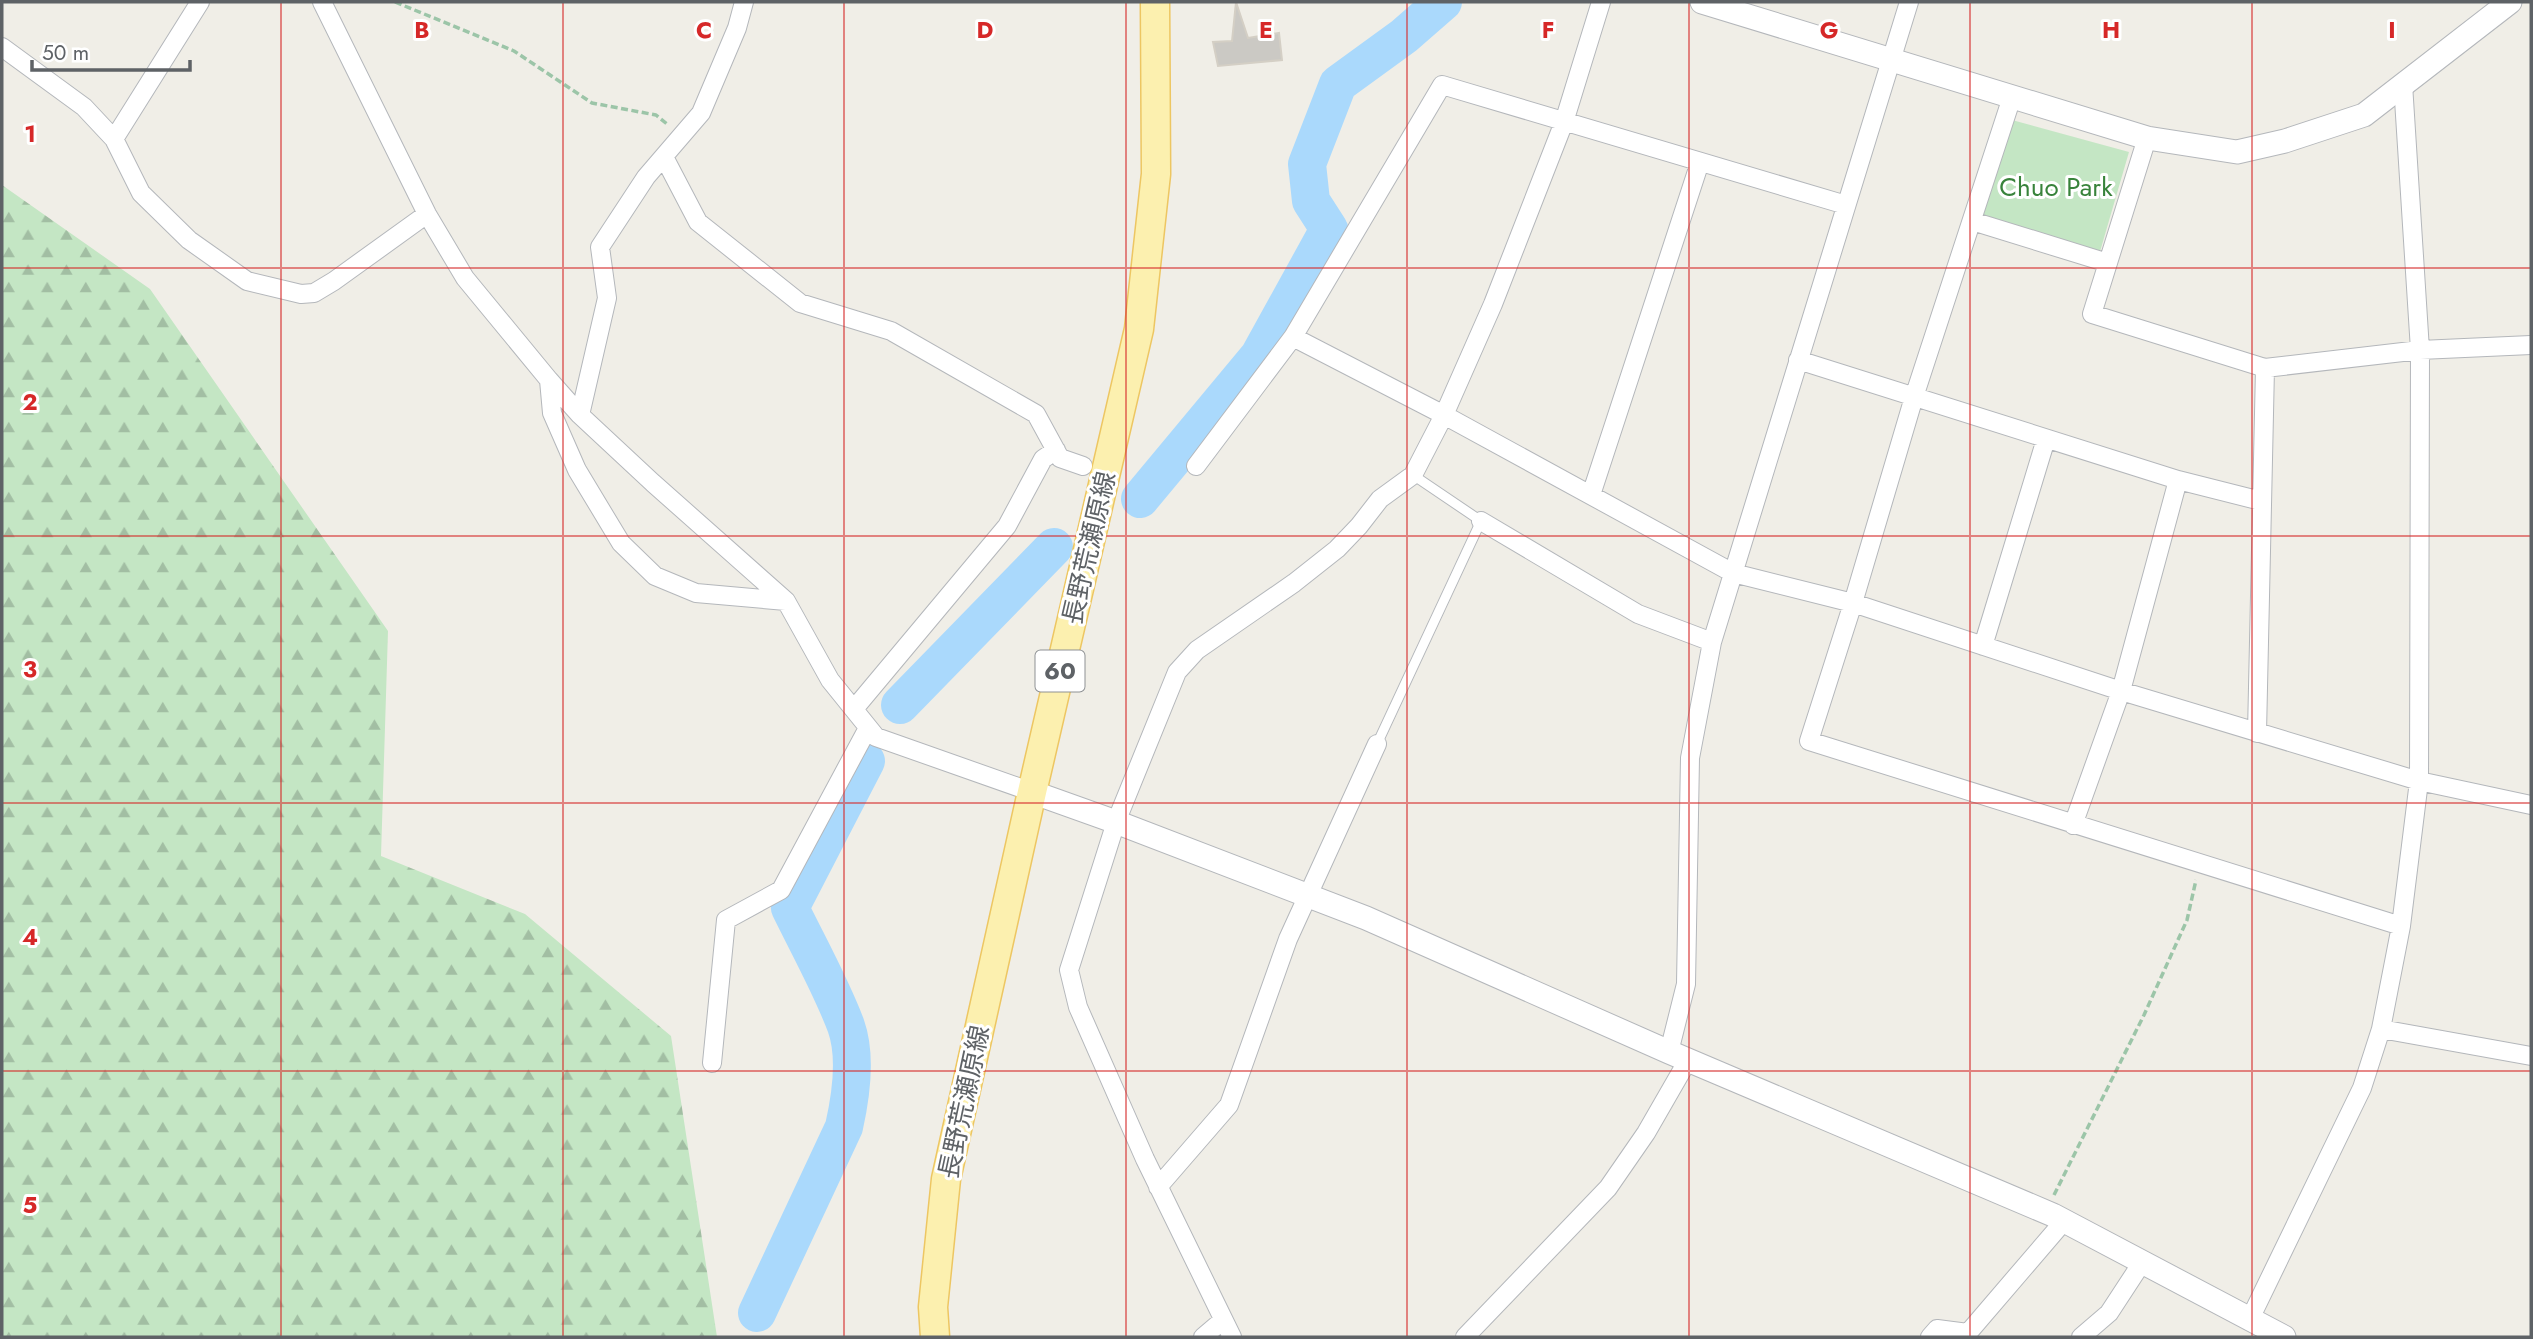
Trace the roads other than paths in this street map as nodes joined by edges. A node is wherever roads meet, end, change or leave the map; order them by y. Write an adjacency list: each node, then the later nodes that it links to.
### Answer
1 (200, 2): 15 (street)
2 (322, 2): 19 (street)
3 (744, 2): 16 (street)
4 (1155, 2): 51 (main road, 長野荒瀬原線 / 60)
5 (1601, 2): 13 (street)
6 (1702, 2): 10 (street)
7 (1909, 2): 10 (street)
8 (2510, 2): 11 (street)
9 (2, 47): 15 (street)
10 (1892, 60): 12 (street); 18 (street)
11 (2403, 84): 14 (street); 24 (street)
12 (2012, 97): 14 (street); 20 (street)
13 (1564, 122): 17 (street); 22 (street); 30 (street)
14 (2147, 138): 21 (street)
15 (114, 139): 19 (street)
16 (664, 157): 29 (street); 32 (street)
17 (1700, 162): 18 (street); 37 (street)
18 (1846, 205): 25 (street)
19 (427, 214): 27 (street)
20 (1972, 221): 21 (street); 28 (street)
21 (2108, 263): 26 (street)
22 (1293, 337): 30 (street); 34 (street)
23 (2531, 345): 24 (street)
24 (2420, 350): 26 (street); 50 (street)
25 (1798, 360): 28 (street); 40 (street)
26 (2265, 368): 38 (street)
27 (549, 380): 29 (street); 41 (street)
28 (1914, 397): 31 (street); 42 (street)
29 (580, 415): 41 (street)
30 (1444, 415): 35 (street); 37 (street)
31 (2046, 439): 36 (street); 44 (street)
32 (1056, 450): 33 (street); 46 (street)
33 (1083, 466)
34 (1196, 466)
35 (1413, 475): 39 (lane); 53 (street)
36 (2178, 480): 38 (street); 45 (street)
37 (1591, 495): 40 (street)
38 (2261, 501): 48 (street)
39 (1481, 521): 43 (street); 49 (lane)
40 (1732, 573): 42 (street); 43 (street)
41 (786, 601): 46 (street)
42 (1853, 603): 44 (street); 54 (street)
43 (1712, 642): 58 (street)
44 (1983, 646): 45 (street)
45 (2121, 691): 48 (street); 54 (street)
46 (854, 709): 47 (street)
47 (869, 727): 51 (street); 60 (street)
48 (2257, 733): 50 (street)
49 (1377, 744): 55 (street)
50 (2419, 781): 52 (street); 56 (street)
51 (1032, 792): 53 (street); 66 (main road, 長野荒瀬原線 / 60)
52 (2531, 805)
53 (1116, 822): 55 (street); 61 (street)
54 (2073, 825): 56 (street)
55 (1309, 896): 58 (street); 61 (street)
56 (2401, 926): 57 (street)
57 (2381, 1029): 59 (street); 65 (street)
58 (1678, 1056): 62 (street); 69 (street)
59 (2531, 1056)
60 (712, 1063)
61 (1158, 1187): 64 (street)
62 (2055, 1216): 63 (street); 70 (street)
63 (2143, 1261): 65 (street); 71 (street)
64 (1223, 1320): 67 (street); 68 (street)
65 (2249, 1321): 72 (street)
66 (935, 1337)
67 (1203, 1337)
68 (1232, 1337)
69 (1465, 1337)
70 (1930, 1337)
71 (2081, 1337)
72 (2284, 1337)

